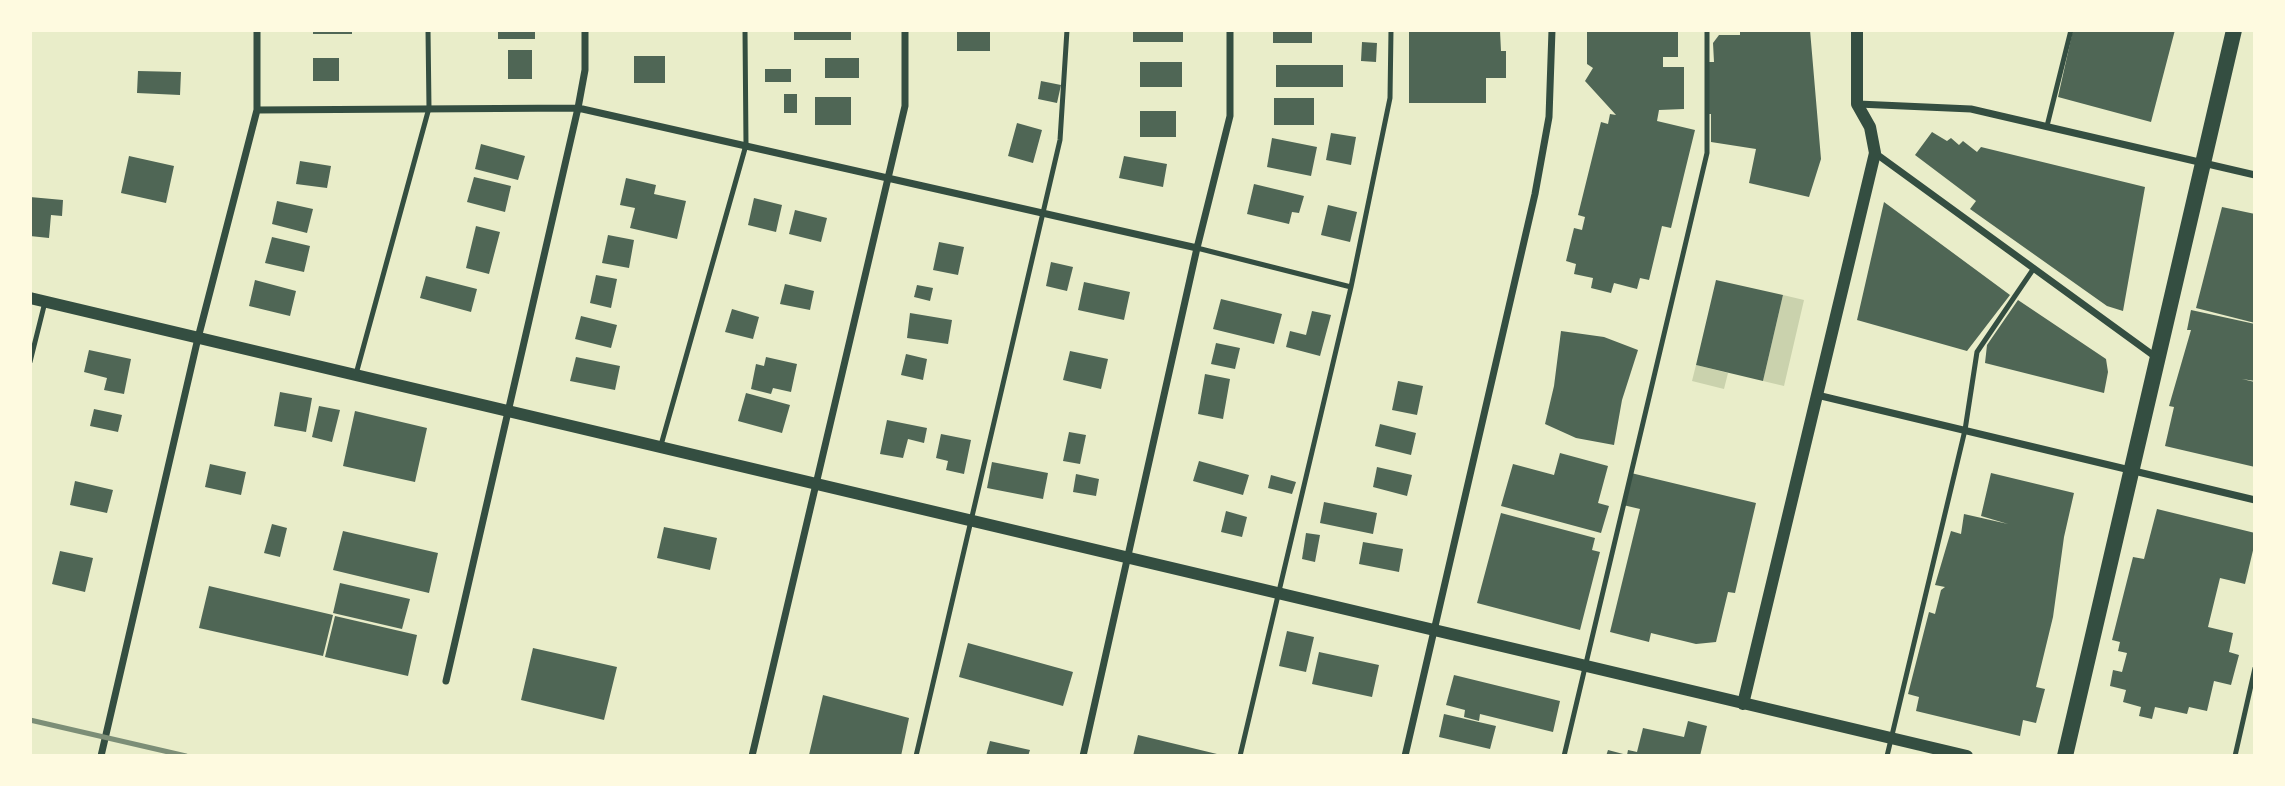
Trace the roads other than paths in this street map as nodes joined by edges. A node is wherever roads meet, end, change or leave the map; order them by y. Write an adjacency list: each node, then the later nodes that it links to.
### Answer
1 (257, 30): 17 (street)
2 (428, 30): 15 (lane)
3 (585, 30): 16 (street)
4 (745, 30): 19 (lane)
5 (905, 30): 23 (street)
6 (1068, 30): 24 (lane)
7 (1230, 30): 25 (street)
8 (1391, 30): 27 (lane)
9 (1552, 30): 44 (street)
10 (1707, 30): 45 (lane)
11 (1857, 30): 14 (street)
12 (2071, 30): 18 (lane)
13 (2234, 30): 21 (main road)
14 (1857, 104): 18 (street); 20 (street)
15 (429, 108): 16 (street); 17 (street); 33 (lane)
16 (578, 108): 19 (street); 35 (street)
17 (257, 110): 30 (street)
18 (2047, 126): 21 (street)
19 (746, 145): 23 (street); 37 (lane)
20 (1875, 153): 26 (street); 34 (street)
21 (2203, 163): 22 (street); 31 (main road)
22 (2255, 175)
23 (889, 177): 24 (street); 39 (street)
24 (1042, 212): 25 (street); 41 (lane)
25 (1197, 248): 27 (lane); 42 (street)
26 (2034, 268): 31 (street); 36 (lane)
27 (1351, 287): 43 (lane)
28 (30, 298): 29 (street)
29 (45, 302): 30 (street); 32 (lane)
30 (198, 338): 33 (street); 50 (street)
31 (2157, 359): 38 (main road)
32 (30, 362)
33 (356, 375): 35 (street)
34 (1817, 395): 36 (street); 48 (street)
35 (509, 412): 37 (street); 47 (street)
36 (1965, 430): 38 (street); 49 (lane)
37 (660, 447): 39 (street)
38 (2132, 469): 40 (street); 59 (main road)
39 (817, 485): 41 (street); 51 (street)
40 (2255, 500)
41 (970, 521): 42 (street); 52 (lane)
42 (1126, 558): 43 (street); 53 (street)
43 (1278, 593): 44 (street); 54 (lane)
44 (1435, 630): 45 (street); 55 (street)
45 (1586, 666): 48 (street); 56 (lane)
46 (2255, 668): 60 (lane)
47 (446, 681)
48 (1743, 704): 49 (street)
49 (1892, 739): 57 (lane); 58 (street)
50 (101, 756)
51 (752, 756)
52 (916, 756)
53 (1083, 756)
54 (1240, 756)
55 (1405, 756)
56 (1564, 756)
57 (1886, 756)
58 (1967, 756)
59 (2065, 756)
60 (2235, 756)

